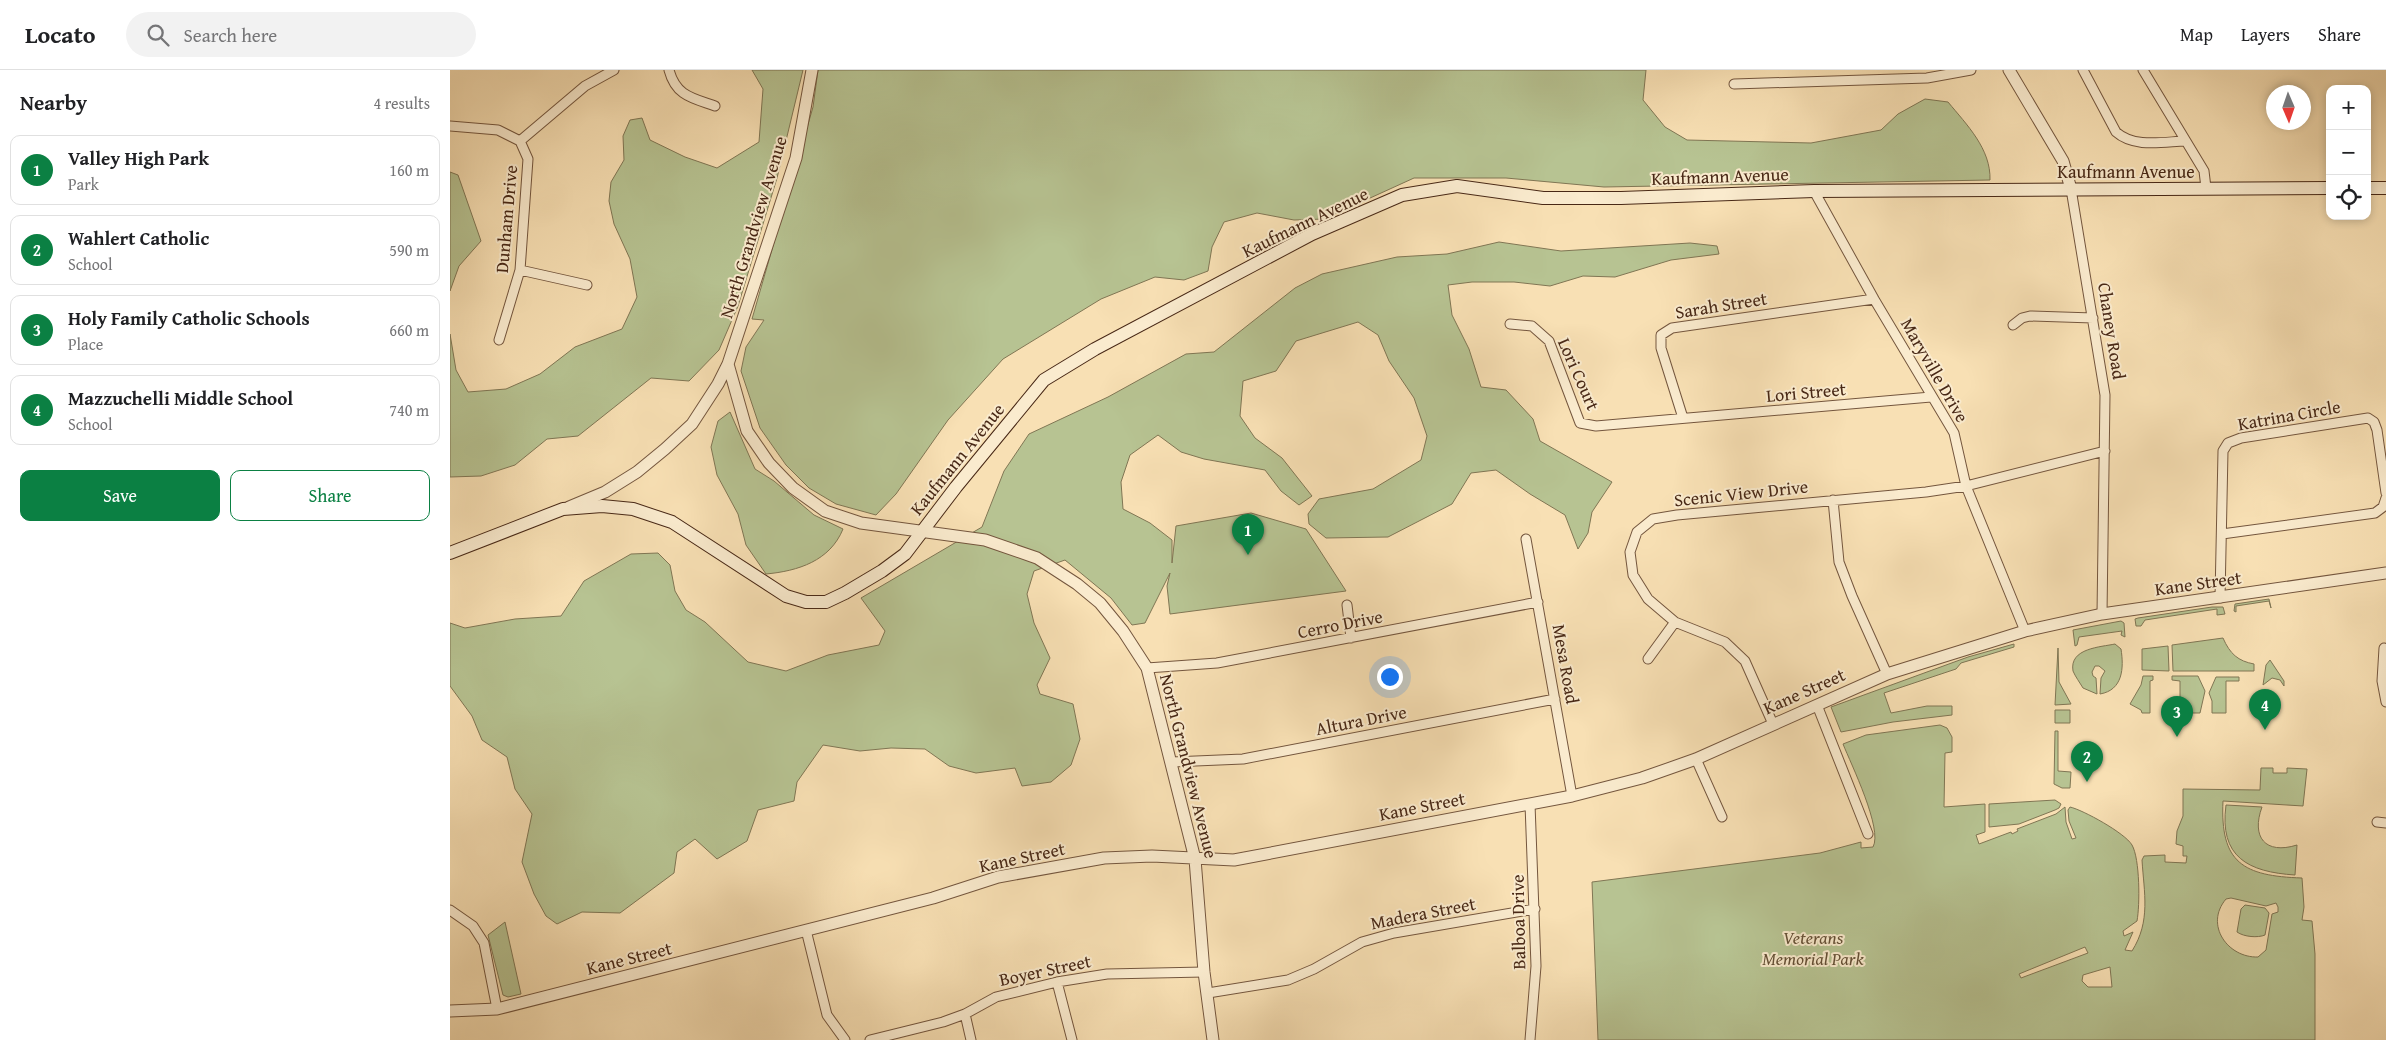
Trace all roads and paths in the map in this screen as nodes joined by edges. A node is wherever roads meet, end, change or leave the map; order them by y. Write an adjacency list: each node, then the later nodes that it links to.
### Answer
1 (614, 70): 11 (street)
2 (669, 70): 9 (street)
3 (812, 70): 26 (street, North Grandview Avenue)
4 (1971, 70): 8 (street)
5 (2009, 70): 17 (street, Chaney Road)
6 (2083, 70): 12 (street)
7 (2142, 70): 12 (street)
8 (1734, 84)
9 (716, 106)
10 (450, 126): 11 (street, Dunham Drive)
11 (520, 140): 19 (street, Dunham Drive)
12 (2185, 141): 13 (street)
13 (2206, 188): 14 (main road, Kaufmann Avenue); 17 (main road, Kaufmann Avenue)
14 (2326, 188)
15 (2371, 188): 16 (main road)
16 (2386, 188)
17 (2071, 189): 18 (main road, Kaufmann Avenue); 22 (street, Chaney Road)
18 (1814, 190): 21 (street, Maryville Drive); 35 (main road, Kaufmann Avenue)
19 (520, 270): 20 (street); 25 (street, Dunham Drive)
20 (587, 285)
21 (1874, 299): 27 (street, Maryville Drive); 28 (street, Sarah Street)
22 (2093, 318): 24 (street); 29 (street, Chaney Road)
23 (1510, 324): 28 (street, Lori Court)
24 (2013, 325)
25 (499, 340)
26 (728, 364): 34 (street, North Grandview Avenue); 35 (street, North Grandview Avenue)
27 (1931, 397): 28 (street, Lori Street); 30 (street, Maryville Drive)
28 (1683, 418)
29 (2105, 451): 30 (street, Scenic View Drive); 43 (street, Chaney Road)
30 (1966, 486): 33 (street, Scenic View Drive); 45 (street, Maryville Drive)
31 (2386, 493): 36 (street, Katrina Circle)
32 (2386, 498): 36 (street)
33 (1833, 500): 44 (street, Scenic View Drive); 50 (street)
34 (563, 509): 35 (main road, Kaufmann Avenue); 38 (main road, Kaufmann Avenue)
35 (921, 532): 49 (street, North Grandview Avenue)
36 (2222, 534): 40 (street, Katrina Circle)
37 (1526, 539): 41 (street, Mesa Road)
38 (450, 553)
39 (2386, 573): 40 (street, Kane Street)
40 (2220, 598): 43 (street, Kane Street)
41 (1538, 602): 46 (street, Cerro Drive); 51 (street, Mesa Road)
42 (1347, 605): 46 (street)
43 (2102, 614): 45 (street, Kane Street)
44 (1675, 622): 48 (street); 54 (street, Scenic View Drive)
45 (2025, 631): 50 (street, Kane Street)
46 (1352, 638): 49 (street, Cerro Drive)
47 (2384, 648): 52 (street)
48 (1648, 660)
49 (1147, 668): 56 (street, North Grandview Avenue)
50 (1887, 674): 53 (street, Kane Street)
51 (1555, 699): 56 (street, Altura Drive); 57 (street, Mesa Road)
52 (2386, 702)
53 (1817, 705): 54 (street, Kane Street); 60 (street)
54 (1773, 724): 55 (street, Kane Street)
55 (1696, 759): 57 (street, Kane Street); 59 (street)
56 (1172, 762): 61 (street, North Grandview Avenue)
57 (1572, 796): 58 (street, Kane Street)
58 (1530, 804): 61 (street, Kane Street); 62 (street, Balboa Drive)
59 (1722, 817)
60 (1868, 834)
61 (1195, 859): 64 (street, Kane Street); 65 (street, North Grandview Avenue)
62 (1535, 909): 67 (street, Madera Street); 76 (street, Balboa Drive)
63 (450, 910): 68 (street)
64 (806, 930): 68 (street, Kane Street); 71 (street)
65 (1204, 972): 66 (street, Boyer Street); 67 (street, North Grandview Avenue)
66 (1057, 982): 70 (street, Boyer Street); 74 (street)
67 (1208, 993): 75 (street, North Grandview Avenue)
68 (497, 1009): 69 (street, Kane Street)
69 (450, 1011)
70 (965, 1014): 72 (street, Boyer Street); 73 (street)
71 (845, 1040)
72 (870, 1040)
73 (971, 1040)
74 (1072, 1040)
75 (1212, 1040)
76 (1530, 1040)

